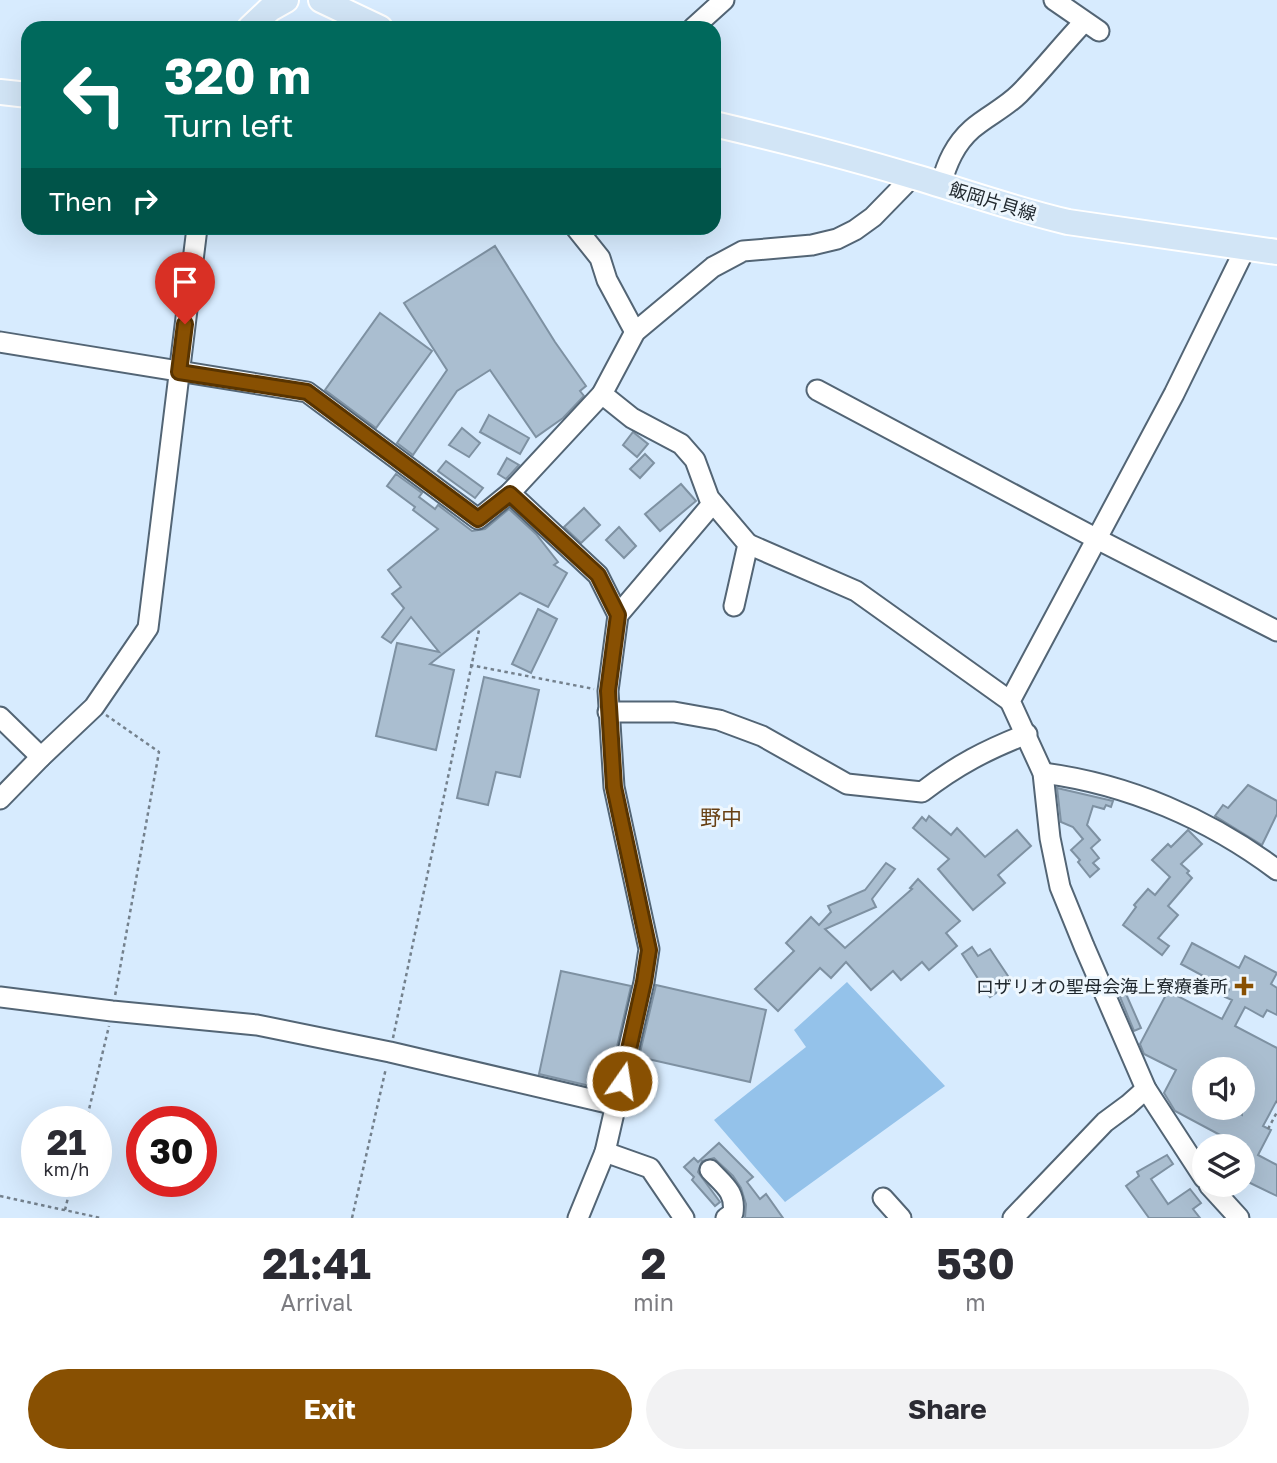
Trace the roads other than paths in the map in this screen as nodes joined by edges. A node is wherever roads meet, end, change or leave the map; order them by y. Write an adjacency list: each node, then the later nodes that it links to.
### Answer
1 (286, 0): 5 (main road)
2 (321, 0): 6 (main road)
3 (724, 0): 7 (street)
4 (1054, 0): 12 (street)
5 (257, 21)
6 (365, 21)
7 (701, 21)
8 (0, 92): 9 (main road)
9 (21, 94)
10 (721, 126): 11 (main road, 飯岡片貝線)
11 (913, 176): 12 (main road, 飯岡片貝線); 17 (street)
12 (941, 184): 15 (main road, 飯岡片貝線)
13 (196, 235): 19 (street)
14 (582, 235): 17 (street)
15 (1246, 247): 16 (main road, 飯岡片貝線); 24 (street)
16 (1277, 252)
17 (635, 332): 21 (street)
18 (0, 342): 19 (street)
19 (179, 372): 22 (street); 33 (street)
20 (817, 390): 24 (street)
21 (602, 394): 22 (street); 23 (street)
22 (510, 494): 27 (street)
23 (713, 503): 25 (street); 27 (street)
24 (1097, 539): 28 (street); 29 (street)
25 (748, 544): 26 (street); 29 (street)
26 (734, 606)
27 (618, 615): 30 (street)
28 (1277, 631)
29 (1010, 701): 32 (street)
30 (608, 712): 32 (street); 39 (street)
31 (0, 717): 33 (street)
32 (1027, 734): 34 (street)
33 (41, 757): 35 (street)
34 (1043, 773): 36 (street); 38 (street)
35 (0, 799)
36 (1277, 870)
37 (0, 997): 39 (street)
38 (1146, 1089): 41 (street); 45 (street)
39 (616, 1105): 40 (street)
40 (606, 1152): 46 (street); 47 (street)
41 (1192, 1160)
42 (710, 1170): 48 (street)
43 (1220, 1197): 50 (street)
44 (883, 1198): 49 (street)
45 (1019, 1216)
46 (578, 1218)
47 (684, 1218)
48 (726, 1218)
49 (901, 1218)
50 (1239, 1218)

